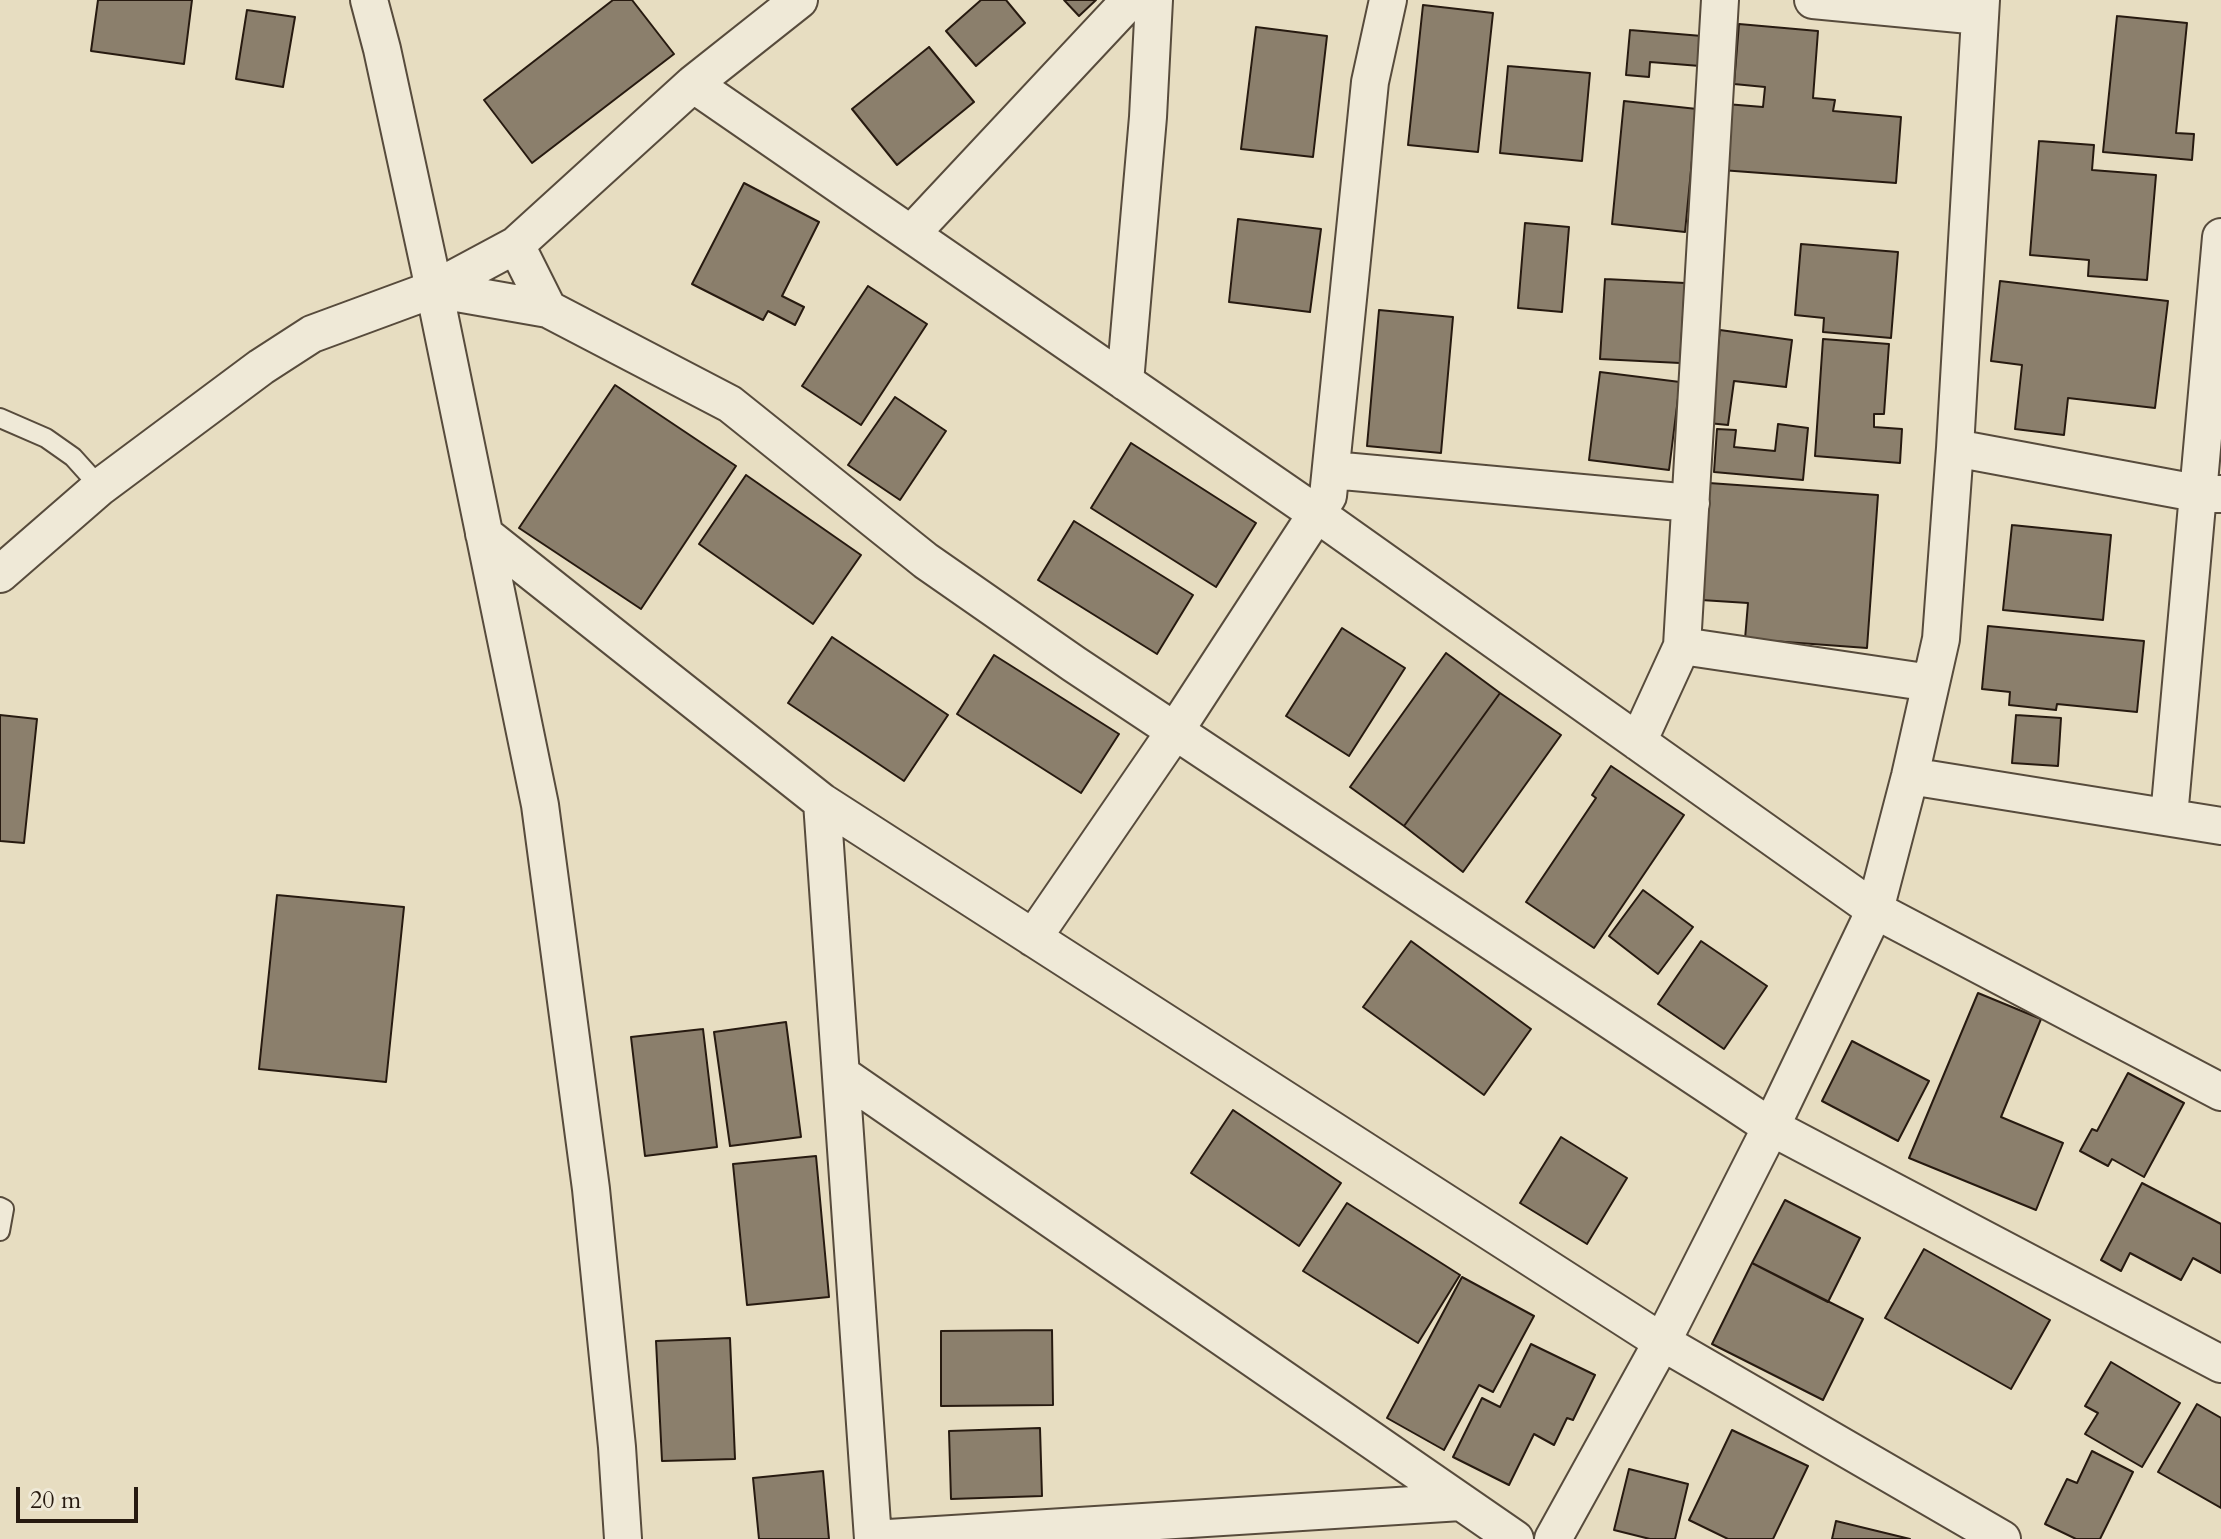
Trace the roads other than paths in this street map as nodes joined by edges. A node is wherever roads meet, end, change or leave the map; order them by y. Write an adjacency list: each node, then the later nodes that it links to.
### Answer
1 (799, 0): 9 (street)
2 (1130, 0): 10 (street)
3 (1154, 0): 15 (street)
4 (1388, 0): 18 (street)
5 (1720, 0): 21 (street)
6 (1813, 0): 8 (street)
7 (373, 2): 13 (street)
8 (1980, 8): 17 (street)
9 (693, 84): 10 (street); 12 (street)
10 (911, 234): 15 (street)
11 (2221, 237): 20 (street)
12 (516, 245): 13 (street); 14 (street)
13 (434, 289): 14 (street); 19 (street); 23 (street)
14 (548, 309): 27 (street)
15 (1125, 382): 22 (street)
16 (0, 418): 19 (lane)
17 (1955, 448): 20 (street); 26 (street)
18 (1332, 470): 21 (street); 22 (street)
19 (100, 487): 24 (street)
20 (2208, 494): 31 (street)
21 (1691, 503): 25 (street)
22 (1317, 514): 27 (street); 28 (street)
23 (484, 534): 30 (street); 43 (street)
24 (0, 574)
25 (1682, 646): 26 (street); 28 (street)
26 (1931, 683): 29 (street)
27 (1175, 731): 34 (street); 37 (street)
28 (1638, 742): 33 (street)
29 (1910, 776): 31 (street); 33 (street)
30 (822, 802): 34 (street); 35 (street)
31 (2169, 817): 32 (street)
32 (2221, 826)
33 (1875, 910): 36 (street); 37 (street)
34 (1033, 938): 40 (street)
35 (841, 1074): 42 (street); 44 (street)
36 (2221, 1092)
37 (1771, 1127): 40 (street); 41 (street)
38 (0, 1207): 39 (lane)
39 (0, 1231)
40 (1662, 1342): 46 (street); 47 (street)
41 (2221, 1364)
42 (1461, 1502): 44 (street); 45 (street)
43 (623, 1539)
44 (873, 1539)
45 (1515, 1539)
46 (1553, 1539)
47 (2002, 1539)

